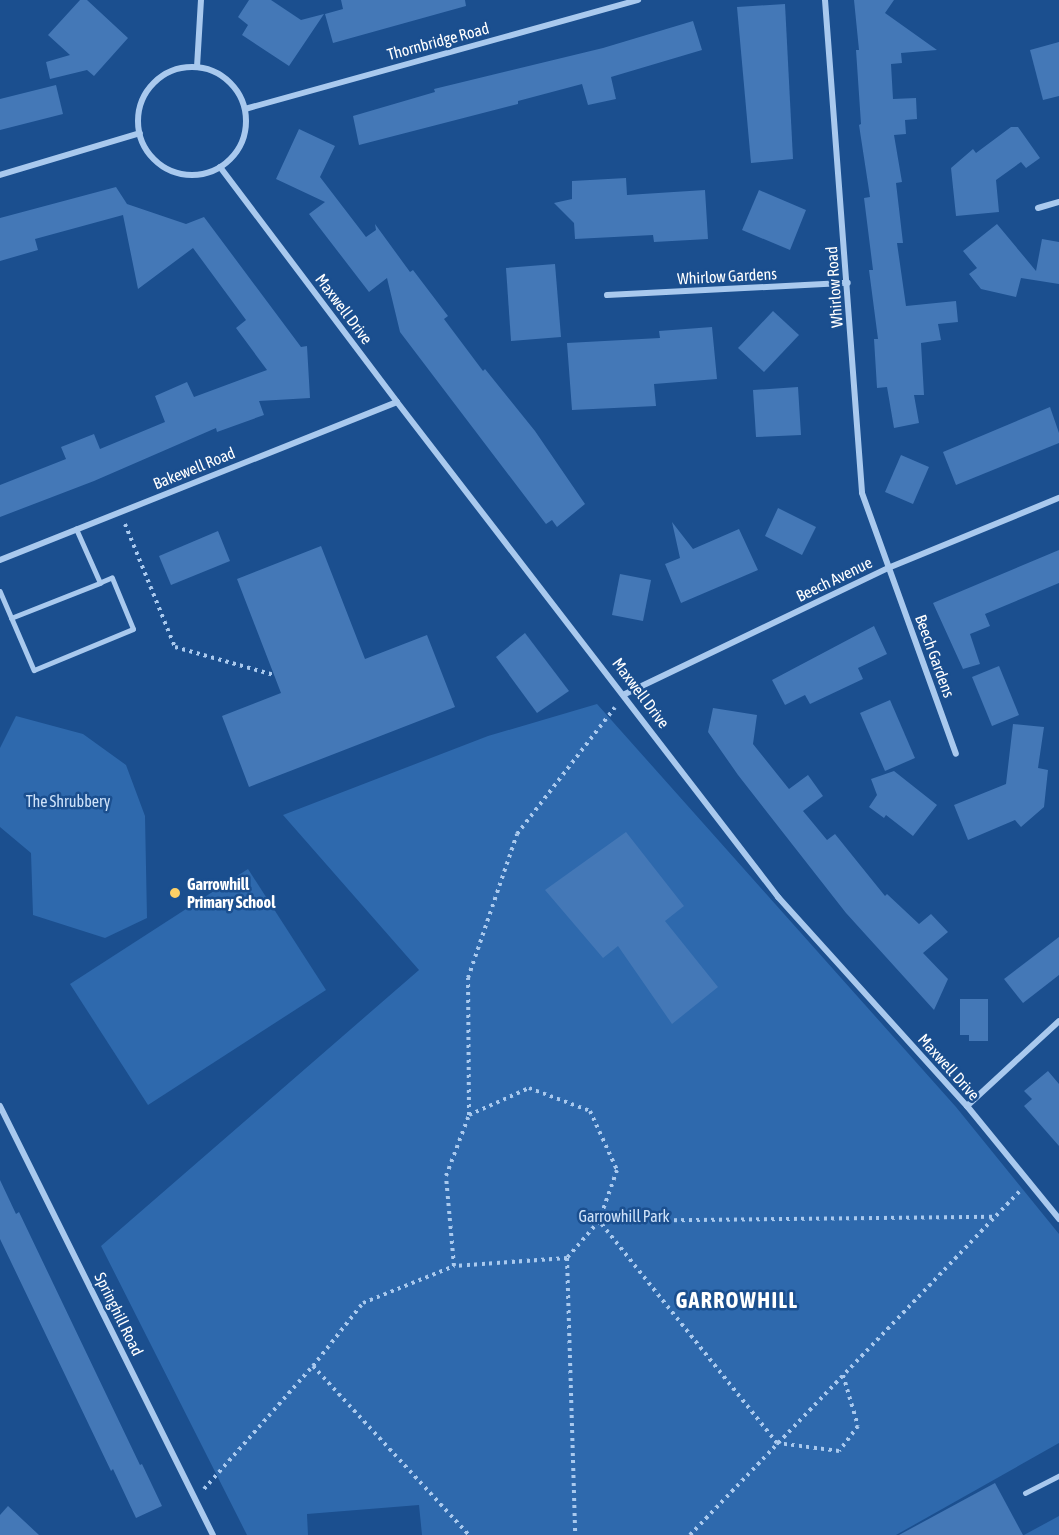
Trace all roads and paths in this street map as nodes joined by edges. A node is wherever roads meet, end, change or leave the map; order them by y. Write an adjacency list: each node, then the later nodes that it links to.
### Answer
1 (201, 0): 4 (street)
2 (638, 0): 5 (street, Thornbridge Road)
3 (825, 0): 11 (street, Whirlow Road)
4 (197, 68): 5 (street); 6 (street)
5 (245, 109): 7 (street)
6 (140, 133): 7 (street); 8 (street)
7 (220, 167): 13 (street, Maxwell Drive)
8 (0, 175)
9 (1059, 202): 10 (street)
10 (1038, 208)
11 (848, 283): 12 (street, Whirlow Gardens); 18 (street, Whirlow Road)
12 (607, 295)
13 (397, 402): 15 (street, Bakewell Road); 23 (street, Maxwell Drive)
14 (1059, 498): 18 (street, Beech Avenue)
15 (120, 512): 16 (street, Bakewell Road); 22 (path)
16 (76, 530): 17 (street, Bakewell Road); 19 (lane)
17 (0, 560)
18 (888, 568): 23 (street, Beech Avenue); 24 (street, Beech Gardens)
19 (100, 583): 21 (lane); 21 (lane)
20 (0, 591): 21 (lane)
21 (11, 618)
22 (274, 675)
23 (625, 694): 27 (street, Maxwell Drive); 28 (path)
24 (956, 754)
25 (1059, 1021): 27 (street)
26 (0, 1106): 40 (street, Springhill Road)
27 (967, 1106): 29 (street, Maxwell Drive)
28 (469, 1115): 32 (path); 34 (path)
29 (1030, 1181): 30 (path); 31 (street, Maxwell Drive)
30 (993, 1217): 32 (path); 36 (path)
31 (1059, 1219)
32 (599, 1221): 33 (path); 37 (path)
33 (567, 1258): 34 (path); 43 (path)
34 (454, 1266): 35 (path)
35 (313, 1366): 40 (path); 42 (path)
36 (843, 1374): 37 (path); 37 (path)
37 (777, 1443): 44 (path)
38 (1059, 1476): 39 (lane)
39 (1025, 1493)
40 (196, 1499): 41 (street, Springhill Road)
41 (213, 1535)
42 (469, 1535)
43 (575, 1535)
44 (690, 1535)

